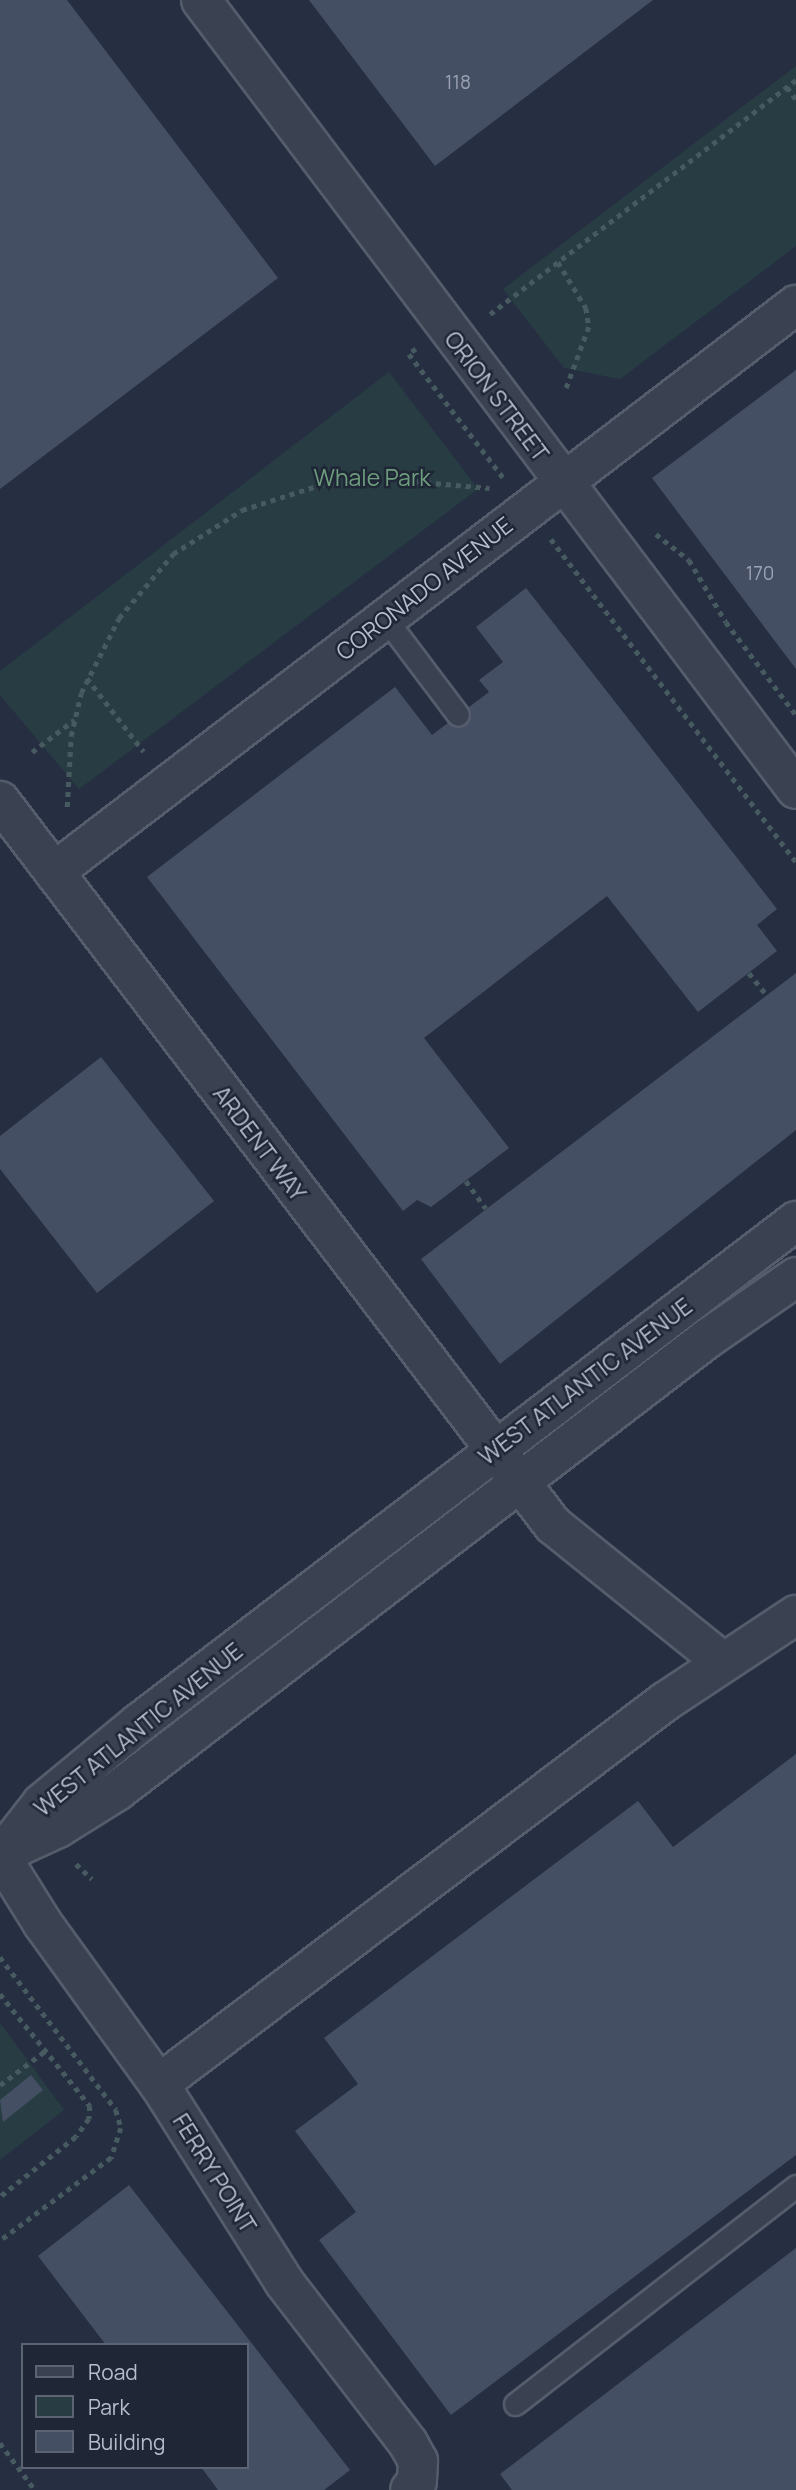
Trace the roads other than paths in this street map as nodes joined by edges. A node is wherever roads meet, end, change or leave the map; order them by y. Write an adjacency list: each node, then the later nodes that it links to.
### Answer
1 (201, 0): 3 (street, ORION STREET)
2 (796, 305): 3 (street, CORONADO AVENUE)
3 (562, 482): 4 (street, CORONADO AVENUE); 6 (street, ORION STREET)
4 (385, 618): 5 (lane); 8 (street, CORONADO AVENUE)
5 (458, 715)
6 (796, 789)
7 (0, 801): 8 (street, ARDENT WAY)
8 (54, 872): 11 (street, ARDENT WAY)
9 (796, 1221): 11 (street, WEST ATLANTIC AVENUE)
10 (796, 1277): 12 (street, WEST ATLANTIC AVENUE)
11 (495, 1451): 12 (street, ARDENT WAY); 15 (street, WEST ATLANTIC AVENUE)
12 (520, 1484): 14 (street, ARDENT WAY); 15 (street, WEST ATLANTIC AVENUE)
13 (796, 1615): 14 (street)
14 (723, 1662): 16 (street)
15 (1, 1854): 16 (street, FERRY POINT)
16 (159, 2084): 19 (street, FERRY POINT)
17 (796, 2186): 18 (lane)
18 (514, 2404)
19 (410, 2490)

